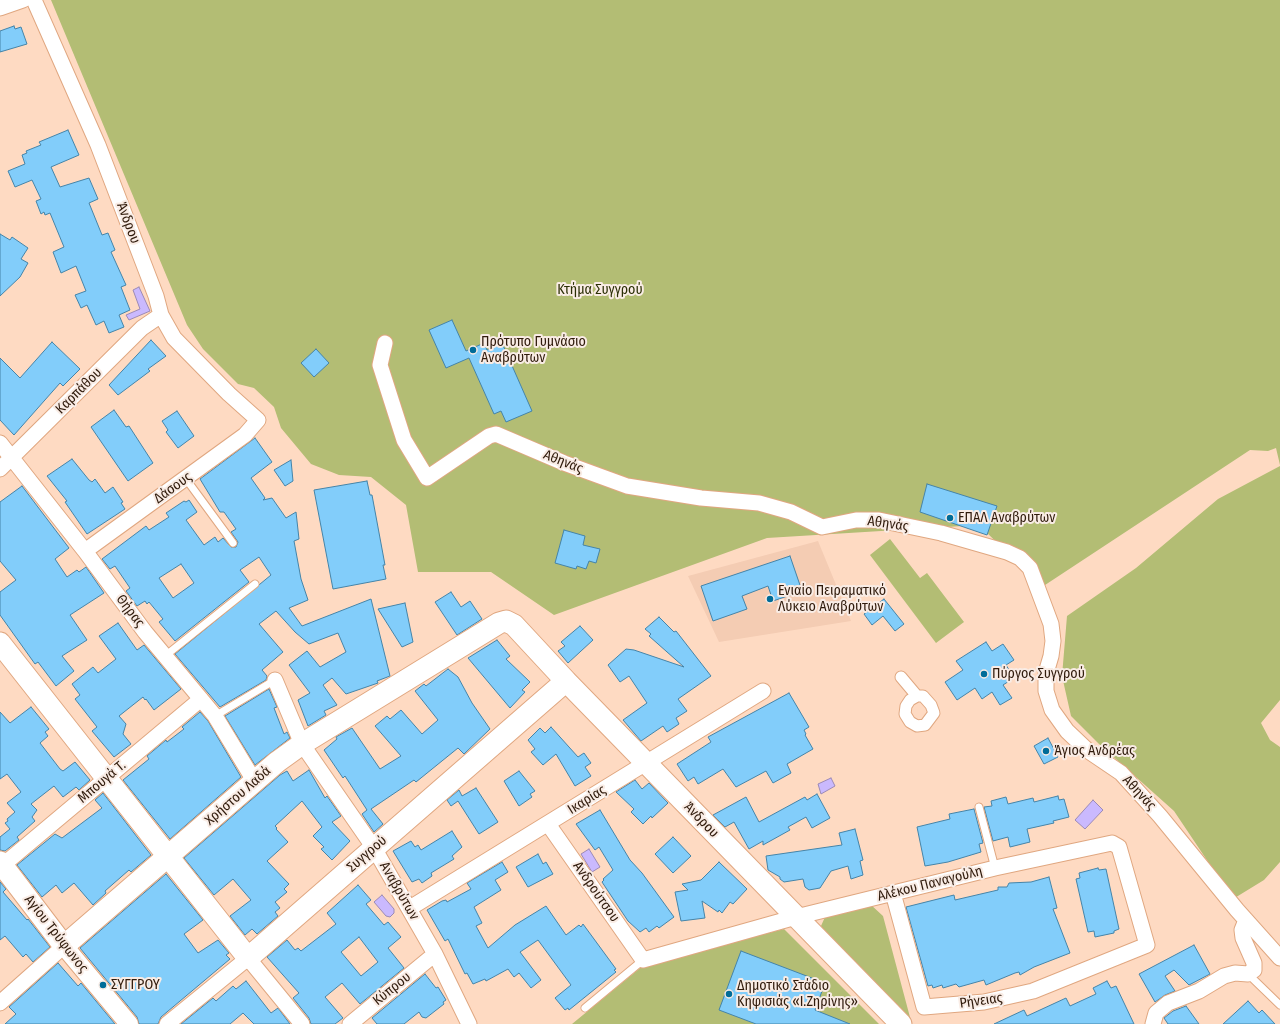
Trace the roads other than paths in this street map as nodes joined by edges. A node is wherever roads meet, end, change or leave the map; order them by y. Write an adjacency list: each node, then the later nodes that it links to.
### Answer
1 (23, 0): 3 (street)
2 (34, 0): 4 (street, Άνδρου)
3 (0, 8)
4 (161, 315): 6 (street, Άνδρου); 8 (street, Καρπάθου)
5 (385, 343): 37 (street, Αθηνάς)
6 (258, 420): 10 (street, Δάσους)
7 (0, 443): 8 (street, Θήρας)
8 (12, 456): 9 (street, Καρπάθου); 12 (street, Θήρας)
9 (0, 469)
10 (186, 479): 11 (lane); 12 (street, Δάσους)
11 (233, 543)
12 (85, 551): 16 (street, Θήρας)
13 (255, 584): 16 (lane)
14 (500, 623): 19 (main road, Άνδρου); 24 (main road, Χρήστου Λαδά)
15 (0, 643): 26 (main road)
16 (165, 656): 22 (street, Θήρας)
17 (901, 677): 21 (street)
18 (275, 680): 23 (lane); 24 (street, Αναβρύτων)
19 (566, 681): 25 (main road, Άνδρου); 30 (main road, Συγγρού)
20 (763, 691): 25 (street, Ικαρίας)
21 (917, 696)
22 (201, 699): 23 (street, Θήρας); 26 (street, Μπουγά Τ.)
23 (215, 716): 27 (street, Θήρας)
24 (302, 744): 27 (main road, Χρήστου Λαδά); 30 (street, Αναβρύτων)
25 (645, 763): 29 (street, Ικαρίας); 36 (main road, Άνδρου)
26 (107, 779): 31 (main road); 32 (street, Μπουγά Τ.)
27 (255, 782): 31 (main road, Χρήστου Λαδά)
28 (979, 807): 33 (lane)
29 (548, 824): 35 (street, Ικαρίας); 43 (street, Ανδρούτσου)
30 (374, 848): 35 (street, Αναβρύτων); 41 (main road, Συγγρού)
31 (168, 856): 39 (main road, Χρήστου Λαδά); 41 (main road)
32 (1, 863): 39 (main road, Αγίου Τρύφωνος)
33 (995, 868): 34 (street, Αλέκου Παναγούλη); 38 (street, Αλέκου Παναγούλη)
34 (894, 893): 36 (street, Αλέκου Παναγούλη); 38 (street, Ρήνειας)
35 (410, 908): 40 (street, Αναβρύτων)
36 (796, 917): 43 (street, Αλέκου Παναγούλη); 53 (main road, Άνδρου)
37 (1246, 920): 42 (street, Αθηνάς); 44 (street)
38 (1147, 945)
39 (64, 946): 45 (street, Χρήστου Λαδά); 48 (street, Αγίου Τρύφωνος)
40 (435, 954): 51 (street, Κύπρου); 52 (street, Αναβρύτων)
41 (248, 958): 49 (street, Συγγρού); 50 (street)
42 (1280, 958)
43 (643, 960): 47 (lane)
44 (1248, 974): 46 (lane); 54 (street)
45 (0, 1003)
46 (1280, 1005)
47 (585, 1008)
48 (129, 1024)
49 (167, 1024)
50 (302, 1024)
51 (350, 1024)
52 (469, 1024)
53 (901, 1024)
54 (1153, 1024)

